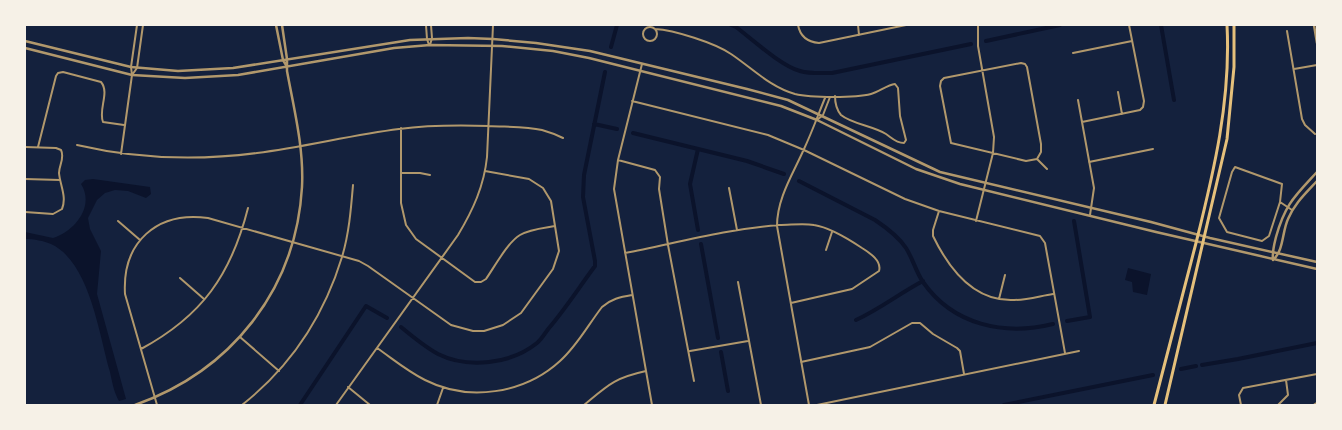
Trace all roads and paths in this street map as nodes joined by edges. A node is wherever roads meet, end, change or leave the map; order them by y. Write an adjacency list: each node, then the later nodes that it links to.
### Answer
1 (137, 25): 33 (street)
2 (143, 25): 35 (street)
3 (276, 25): 30 (street)
4 (282, 25): 29 (street)
5 (426, 25): 20 (street)
6 (431, 25): 19 (street)
7 (494, 25): 21 (street)
8 (798, 25): 18 (street)
9 (858, 25): 18 (street)
10 (906, 25): 18 (street)
11 (978, 25): 38 (street)
12 (1129, 25): 23 (street)
13 (1227, 25): 94 (main road)
14 (1234, 25): 95 (main road)
15 (1314, 25): 24 (street)
16 (656, 29): 16 (street); 43 (street)
17 (1287, 31): 36 (street)
18 (860, 35)
19 (432, 38): 20 (street); 21 (street); 25 (street)
20 (427, 39): 25 (street); 29 (street)
21 (493, 39): 26 (street); 31 (street)
22 (25, 41): 33 (street)
23 (1132, 41): 28 (street); 47 (street)
24 (1317, 43)
25 (430, 45): 26 (street); 34 (street)
26 (493, 45): 37 (street); 52 (street)
27 (25, 48): 39 (street)
28 (1073, 53)
29 (287, 59): 30 (street); 34 (street)
30 (283, 60): 34 (street); 35 (street)
31 (642, 64): 37 (street); 46 (street)
32 (1317, 65): 36 (street)
33 (131, 67): 35 (street); 39 (street)
34 (286, 67): 39 (street); 57 (street)
35 (137, 68): 39 (street)
36 (1294, 70): 54 (street)
37 (640, 71): 45 (street); 49 (street)
38 (983, 71): 62 (street); 62 (street); 64 (street)
39 (132, 75): 51 (street)
40 (1118, 92): 47 (street)
41 (830, 96): 42 (street); 43 (street); 48 (street)
42 (835, 96): 42 (street)
43 (825, 97): 46 (street)
44 (1078, 100): 50 (street)
45 (632, 101): 61 (street); 65 (street)
46 (818, 113): 48 (street); 49 (street)
47 (1122, 114): 50 (street)
48 (823, 115): 49 (street); 75 (street)
49 (817, 120): 61 (street); 78 (street)
50 (1082, 122): 66 (street)
51 (124, 126): 59 (street); 63 (street)
52 (488, 126): 53 (street); 55 (street); 68 (street)
53 (400, 128): 57 (street); 70 (street)
54 (1315, 134)
55 (564, 138)
56 (77, 145): 63 (street)
57 (300, 146): 63 (street); 97 (street)
58 (25, 147): 59 (street)
59 (38, 147): 73 (street)
60 (1152, 149): 66 (street)
61 (804, 150): 84 (street); 90 (street)
62 (992, 153): 64 (street); 75 (street)
63 (120, 154)
64 (1037, 159): 67 (street)
65 (618, 160): 100 (street); 102 (street)
66 (1089, 162): 82 (street)
67 (1047, 169)
68 (485, 172): 89 (street); 106 (street)
69 (1317, 172): 80 (street)
70 (402, 173): 71 (street); 106 (street)
71 (430, 175)
72 (25, 179): 73 (street)
73 (60, 180): 85 (street)
74 (1317, 181): 83 (street)
75 (985, 182): 78 (street); 82 (street)
76 (353, 185): 105 (street)
77 (729, 188): 92 (street)
78 (984, 189): 86 (street); 88 (street)
79 (1280, 202): 79 (street); 80 (street)
80 (1287, 206): 83 (street); 103 (street)
81 (248, 208): 91 (street)
82 (1091, 208): 86 (street); 94 (street)
83 (1292, 210): 104 (street)
84 (939, 211): 88 (street); 117 (street)
85 (25, 212)
86 (1090, 216): 98 (street)
87 (118, 221): 96 (street)
88 (976, 221): 113 (street)
89 (555, 226): 106 (street); 115 (street)
90 (776, 226): 92 (street); 93 (street); 118 (street)
91 (243, 228): 96 (street); 97 (street); 116 (street)
92 (737, 230): 100 (street)
93 (832, 232): 101 (street); 118 (street)
94 (1198, 235): 95 (street); 98 (main road)
95 (1203, 237): 99 (main road); 103 (street)
96 (140, 240): 122 (street)
97 (292, 242): 105 (street); 119 (street)
98 (1196, 242): 99 (street); 147 (main road)
99 (1202, 243): 107 (street); 148 (main road)
100 (668, 245): 102 (street); 123 (street)
101 (826, 250)
102 (624, 253): 114 (street)
103 (1272, 253): 104 (street); 107 (street)
104 (1278, 255): 107 (street); 108 (street)
105 (342, 256): 115 (street); 127 (street)
106 (441, 258): 115 (street)
107 (1273, 260): 109 (street)
108 (1317, 262)
109 (1317, 269)
110 (1005, 275): 117 (street)
111 (180, 278): 116 (street)
112 (738, 282): 120 (street)
113 (1054, 294): 117 (street); 125 (street)
114 (632, 295): 128 (street); 134 (street)
115 (413, 298): 121 (street)
116 (204, 299): 122 (street)
117 (999, 299)
118 (791, 304): 126 (street)
119 (240, 337): 127 (street); 135 (street)
120 (748, 341): 123 (street); 144 (street)
121 (377, 348): 133 (street); 134 (street)
122 (140, 349): 135 (street)
123 (690, 351): 131 (street)
124 (1079, 351): 125 (street)
125 (1065, 353): 130 (street)
126 (801, 362): 130 (street); 145 (street)
127 (279, 371): 138 (street)
128 (646, 371): 142 (street); 143 (street)
129 (1317, 374): 132 (street)
130 (964, 375): 146 (street)
131 (694, 380)
132 (1286, 380): 149 (street); 150 (street)
133 (348, 387): 139 (street); 140 (street)
134 (443, 388): 141 (street)
135 (155, 398): 136 (street); 137 (street)
136 (135, 405)
137 (157, 405)
138 (242, 405)
139 (336, 405)
140 (370, 405)
141 (437, 405)
142 (584, 405)
143 (652, 405)
144 (761, 405)
145 (809, 405)
146 (817, 405)
147 (1154, 405)
148 (1165, 405)
149 (1241, 405)
150 (1278, 405)

